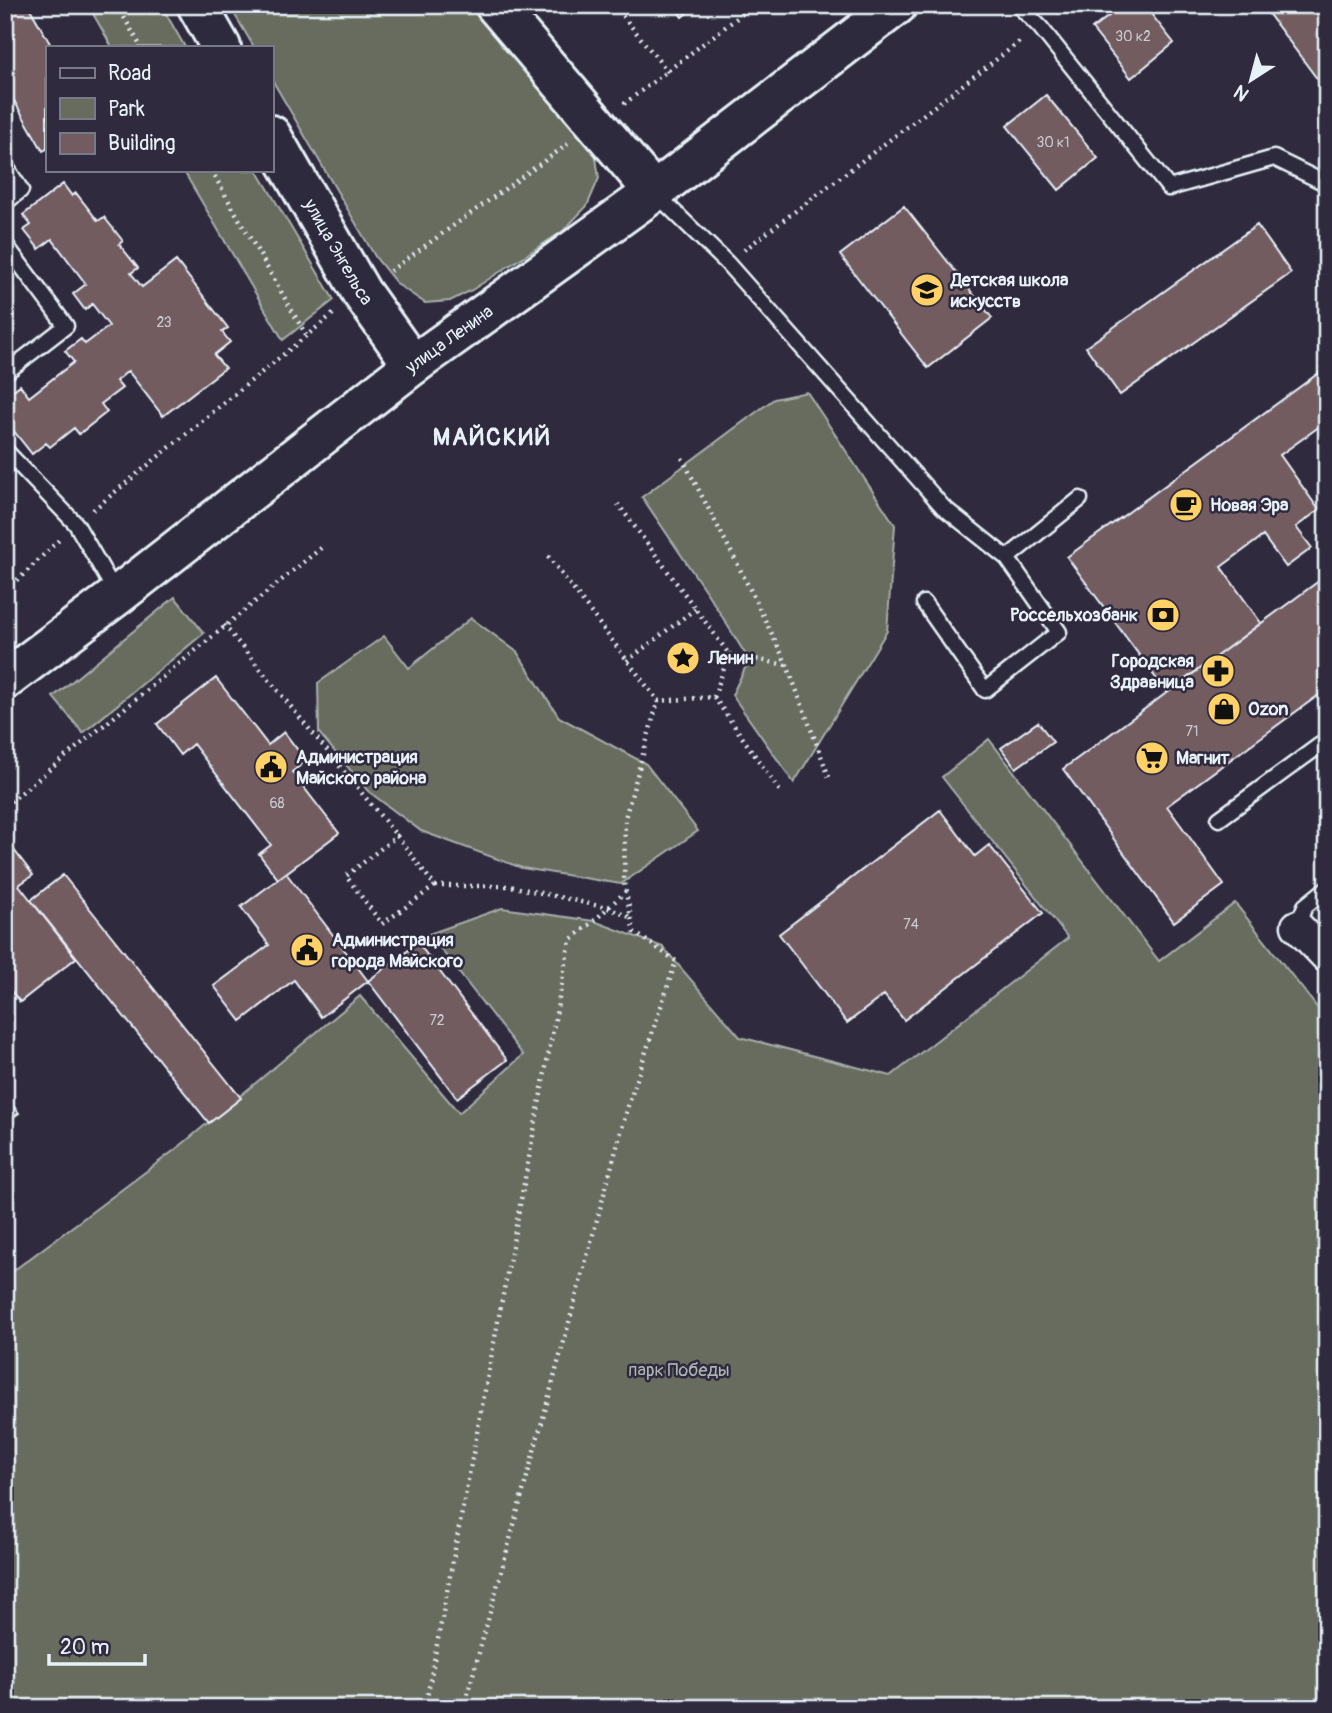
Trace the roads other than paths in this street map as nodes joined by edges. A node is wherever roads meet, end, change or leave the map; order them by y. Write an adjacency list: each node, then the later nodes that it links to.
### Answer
1 (197, 5): 5 (street)
2 (495, 5): 9 (street)
3 (897, 5): 9 (street, улица Ленина)
4 (1018, 5): 8 (lane)
5 (220, 46)
6 (273, 138): 12 (street, улица Энгельса)
7 (5, 165): 10 (lane)
8 (1327, 184)
9 (654, 192): 12 (street, улица Ленина); 16 (lane)
10 (5, 203)
11 (5, 244): 13 (lane)
12 (413, 365): 17 (street, улица Ленина)
13 (5, 373)
14 (5, 450): 17 (lane)
15 (1080, 499): 16 (lane)
16 (1007, 558): 18 (lane)
17 (118, 595): 19 (street, улица Ленина)
18 (924, 603)
19 (5, 680)
20 (1327, 740): 21 (lane)
21 (1219, 819)
22 (1327, 888): 23 (lane)
23 (1297, 926): 24 (street)
24 (1327, 957)

